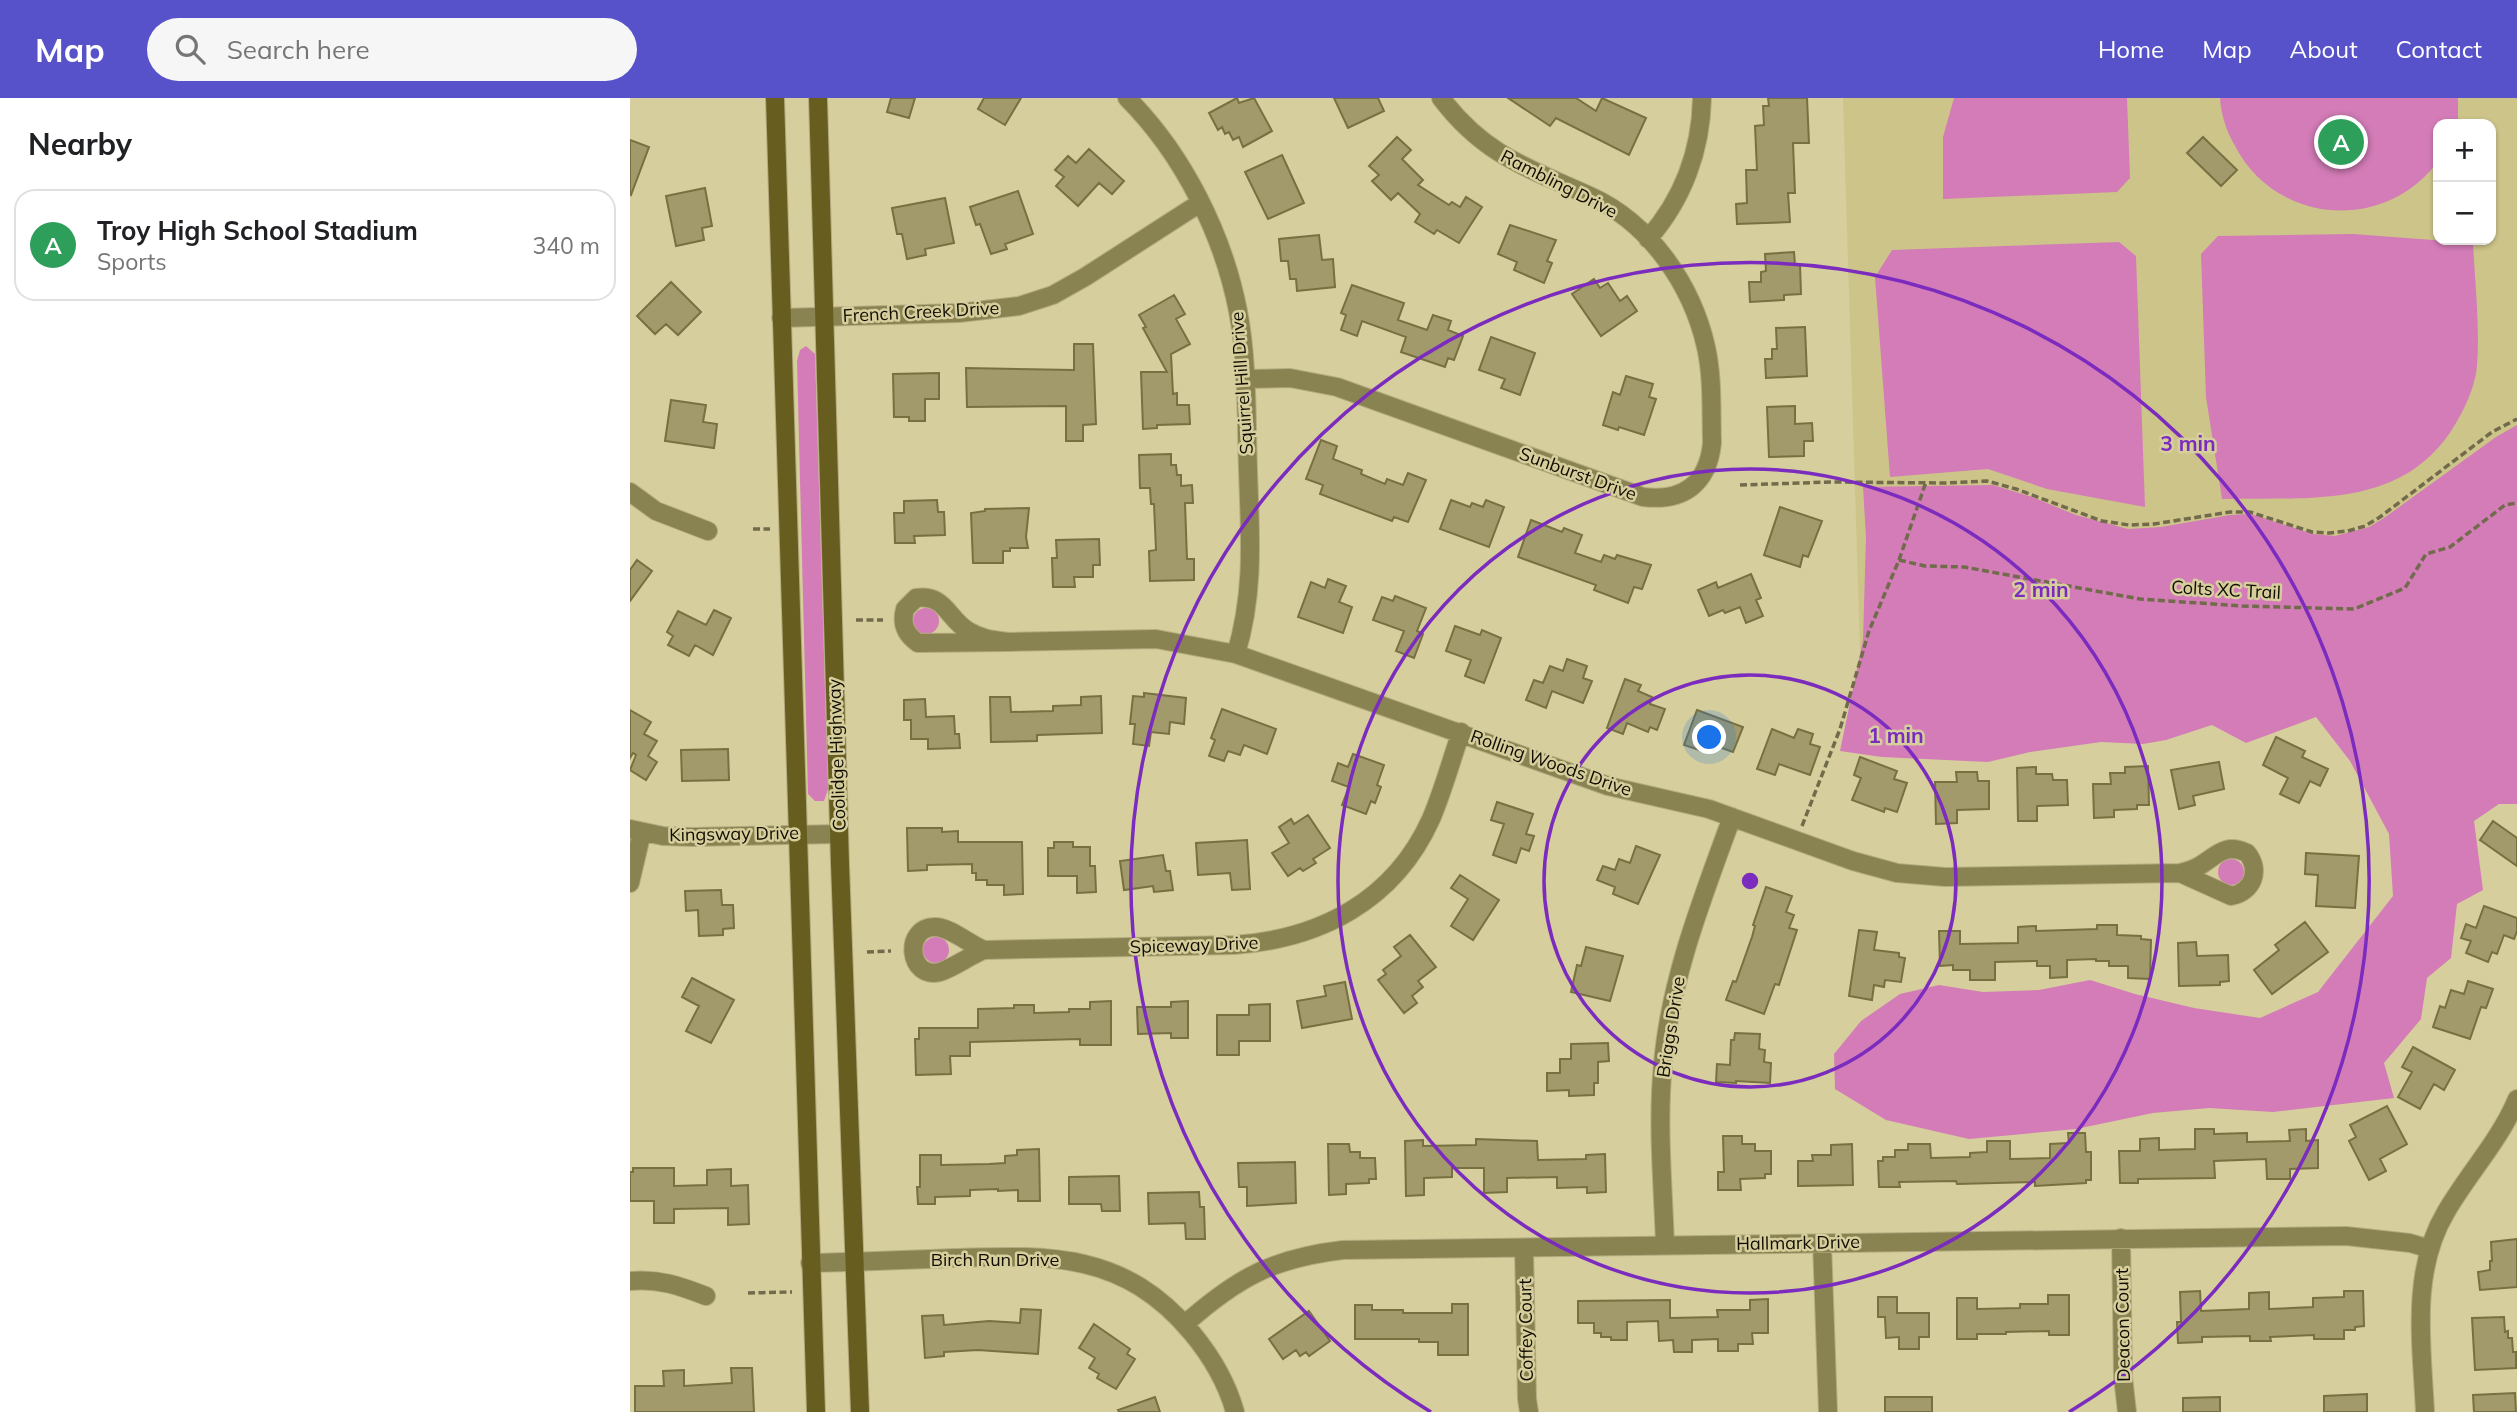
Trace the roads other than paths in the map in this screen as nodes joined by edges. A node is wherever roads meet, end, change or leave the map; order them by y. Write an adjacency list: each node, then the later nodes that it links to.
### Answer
1 (775, 98): 9 (main road)
2 (818, 98): 8 (main road, Coolidge Highway)
3 (1127, 98): 6 (street, Squirrel Hill Drive)
4 (1441, 98): 7 (street, Rambling Drive)
5 (1702, 98): 7 (street)
6 (1200, 203): 8 (street, French Creek Drive); 10 (street, Squirrel Hill Drive)
7 (1648, 239): 10 (street, Sunburst Drive)
8 (824, 317): 9 (street, French Creek Drive); 19 (main road, Coolidge Highway)
9 (781, 318): 18 (main road)
10 (1245, 379): 14 (street, Squirrel Hill Drive)
11 (630, 492): 12 (street)
12 (708, 531)
13 (1008, 642): 13 (street, Rolling Woods Drive); 14 (street, Rolling Woods Drive)
14 (1236, 654): 15 (street, Rolling Woods Drive)
15 (1461, 732): 16 (street, Rolling Woods Drive); 22 (street, Spiceway Drive)
16 (1732, 817): 20 (street, Rolling Woods Drive); 26 (street, Briggs Drive)
17 (636, 830): 18 (street, Kingsway Drive); 21 (street)
18 (797, 834): 19 (street, Kingsway Drive); 30 (main road)
19 (839, 834): 29 (main road, Coolidge Highway)
20 (2180, 873)
21 (630, 883)
22 (984, 950)
23 (2517, 1099): 28 (street)
24 (2121, 1238): 25 (street, Hallmark Drive); 28 (street, Hallmark Drive); 39 (street, Deacon Court)
25 (1822, 1243): 26 (street, Hallmark Drive); 38 (street)
26 (1664, 1245): 27 (street, Hallmark Drive)
27 (1524, 1248): 33 (street, Hallmark Drive); 37 (street, Coffey Court)
28 (2430, 1249): 40 (street)
29 (854, 1262): 30 (street, Birch Run Drive); 33 (street, Birch Run Drive); 35 (main road, Coolidge Highway)
30 (810, 1263): 34 (main road)
31 (630, 1281): 32 (street)
32 (705, 1296)
33 (1185, 1324): 36 (street, Birch Run Drive)
34 (816, 1412)
35 (860, 1412)
36 (1235, 1412)
37 (1529, 1412)
38 (1828, 1412)
39 (2127, 1412)
40 (2424, 1412)

